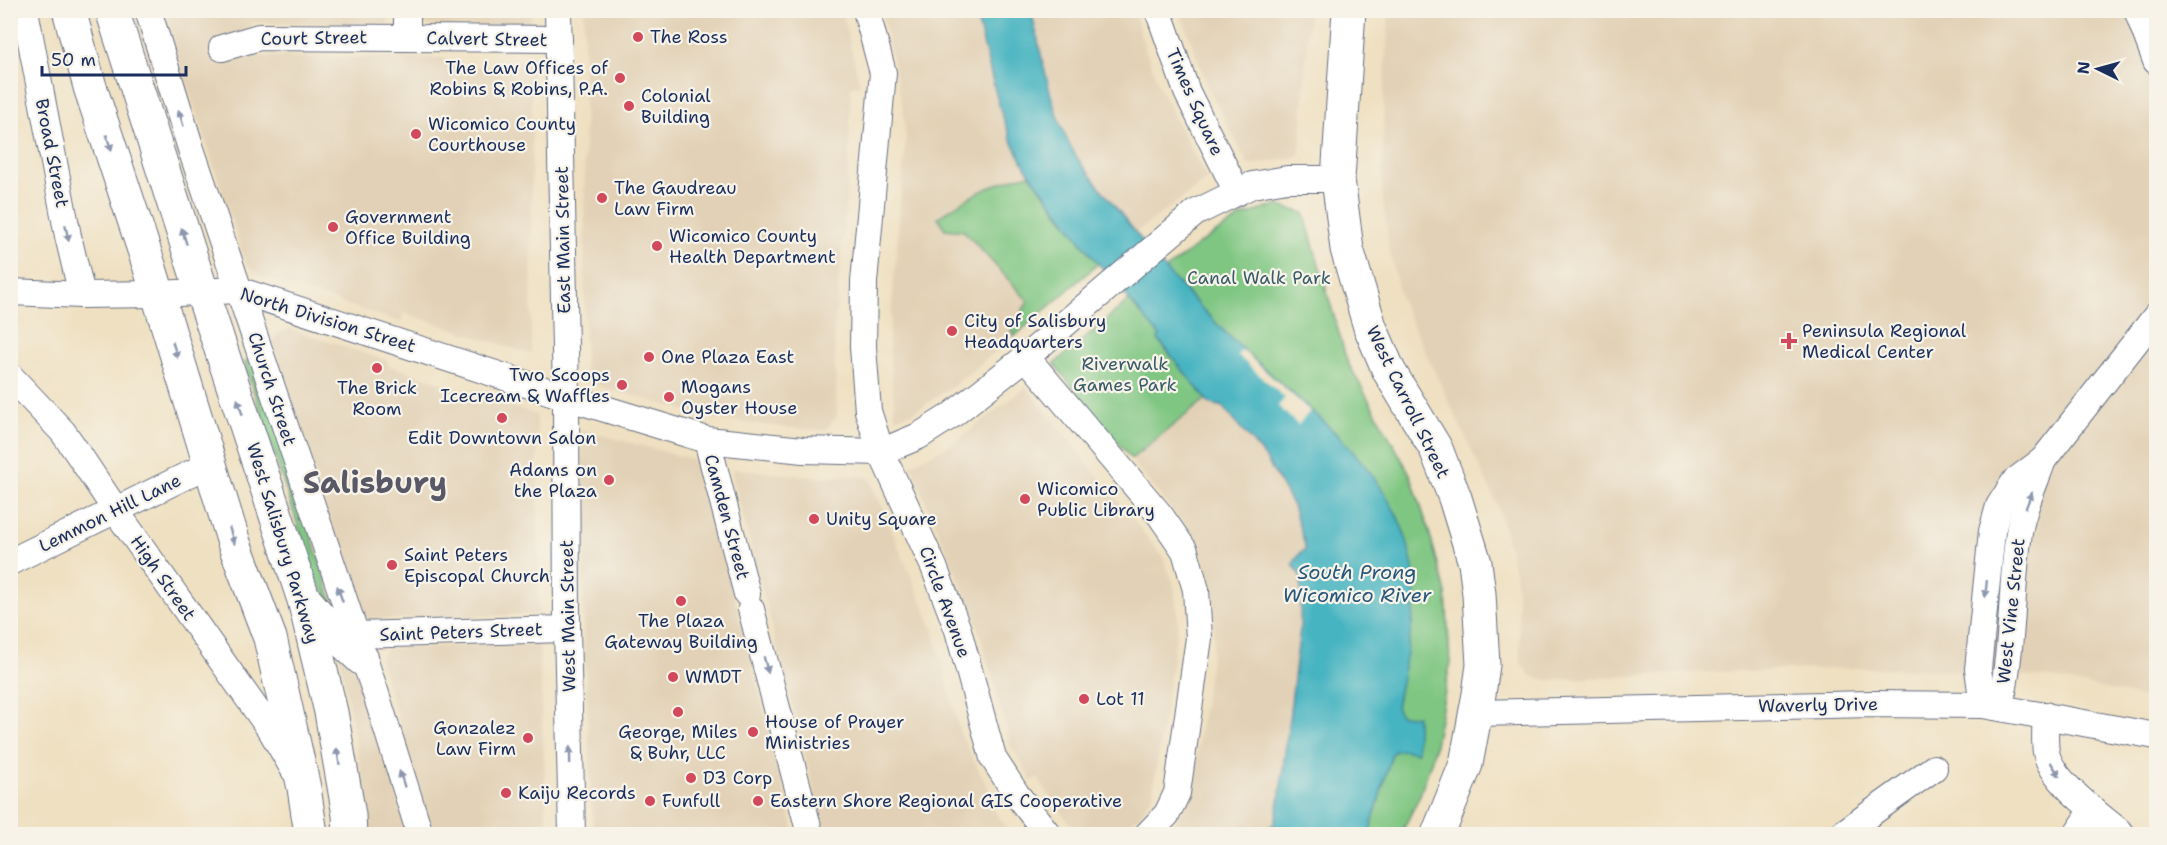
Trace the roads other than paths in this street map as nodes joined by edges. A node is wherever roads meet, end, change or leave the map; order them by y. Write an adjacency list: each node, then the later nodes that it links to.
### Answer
1 (25, 10): 23 (street, Broad Street, one-way to 23)
2 (56, 10): 16 (main road)
3 (69, 10): 16 (main road)
4 (112, 10): 21 (main road, West Salisbury Parkway, one-way to 4)
5 (148, 10): 19 (street, Church Street, one-way to 5)
6 (407, 10): 12 (street, Calvert Street)
7 (558, 10): 13 (street, East Main Street)
8 (866, 10): 29 (street, Circle Avenue)
9 (1158, 10): 18 (street, Times Square)
10 (1349, 10): 17 (main road, West Carroll Street)
11 (2137, 10): 15 (street)
12 (407, 38): 13 (street, Calvert Street); 14 (street, Court Street)
13 (559, 39): 27 (street, East Main Street)
14 (222, 48)
15 (2157, 61)
16 (90, 87): 22 (main road, one-way to 22)
17 (1338, 179): 18 (street); 37 (main road, West Carroll Street)
18 (1237, 192): 25 (street)
19 (238, 290): 21 (street, North Division Street); 27 (street, North Division Street); 35 (street, Church Street, one-way to 19)
20 (10, 292): 23 (street, North Division Street)
21 (201, 292): 22 (street, North Division Street); 33 (main road, West Salisbury Parkway, one-way to 21)
22 (158, 294): 23 (street, North Division Street); 30 (main road, one-way to 30)
23 (82, 295)
24 (2157, 316): 36 (street, West Vine Street)
25 (1026, 357): 29 (street); 49 (street)
26 (10, 376): 31 (street, High Street)
27 (566, 397): 28 (street, North Division Street); 34 (street, West Main Street)
28 (707, 440): 29 (street, North Division Street); 47 (street, Camden Street, one-way to 47)
29 (881, 452): 48 (street, Circle Avenue)
30 (210, 464): 31 (street, Lemmon Hill Lane); 41 (main road, one-way to 41)
31 (116, 511): 32 (street, Lemmon Hill Lane); 41 (street, High Street)
32 (10, 562)
33 (304, 600): 35 (main road); 44 (main road, West Salisbury Parkway, one-way to 33)
34 (567, 629): 35 (street, Saint Peters Street); 46 (street, West Main Street, one-way to 34)
35 (358, 647): 45 (street, Church Street, one-way to 35)
36 (1983, 705): 37 (street, Waverly Drive); 38 (street, Waverly Drive)
37 (1476, 713): 50 (main road, West Carroll Street)
38 (2045, 715): 39 (street, Waverly Drive); 42 (street, one-way to 42)
39 (2157, 736)
40 (1934, 768): 51 (street)
41 (304, 788): 43 (main road)
42 (2093, 810): 52 (street); 53 (street)
43 (311, 834)
44 (350, 834)
45 (420, 834)
46 (572, 834)
47 (810, 834)
48 (1048, 834)
49 (1148, 834)
50 (1438, 834)
51 (1842, 834)
52 (2077, 834)
53 (2122, 834)

